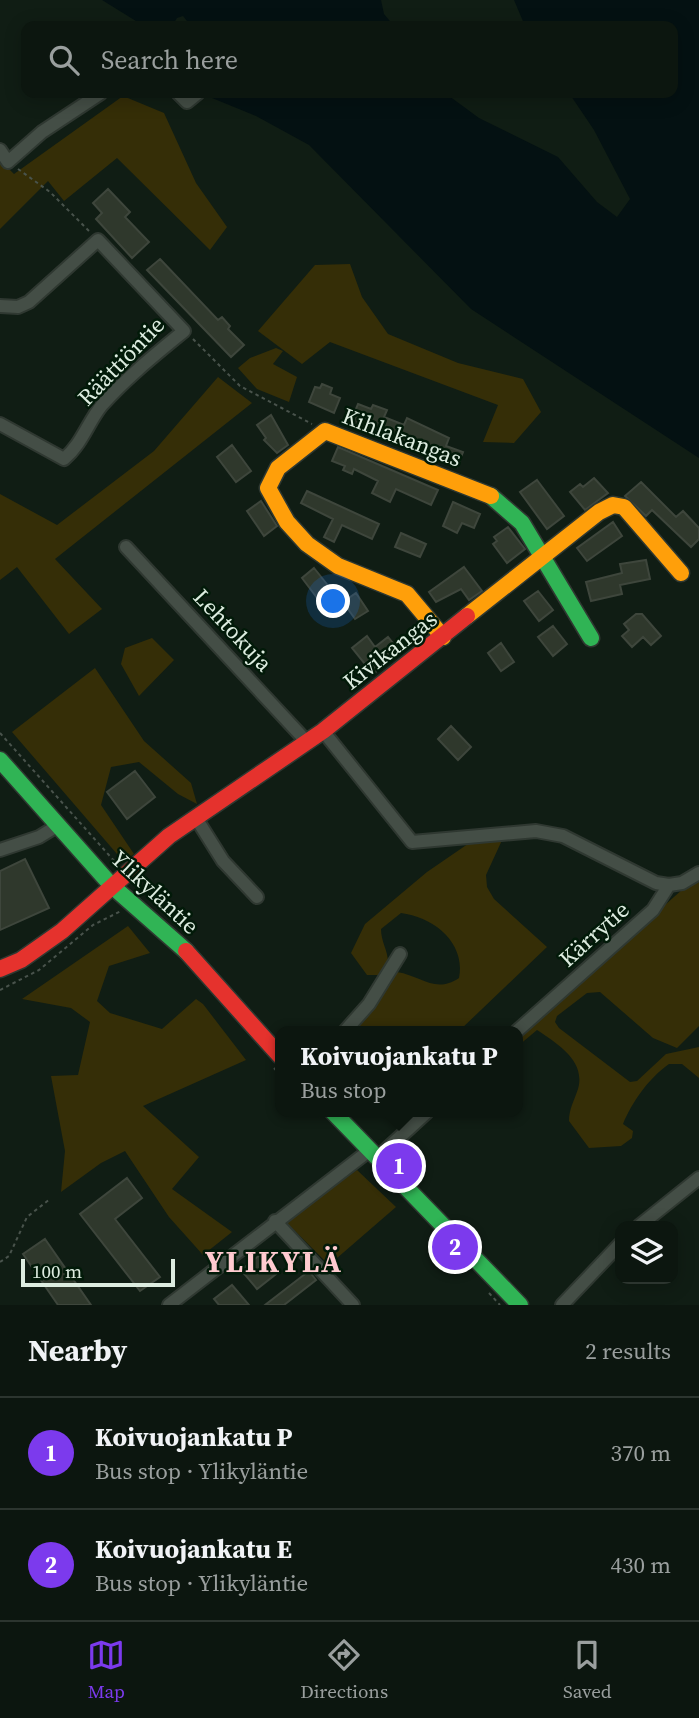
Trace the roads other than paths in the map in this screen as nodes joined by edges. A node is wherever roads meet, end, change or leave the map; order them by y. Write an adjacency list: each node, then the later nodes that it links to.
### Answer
1 (93, 98): 2 (street)
2 (0, 150)
3 (0, 306): 4 (street, Räättiöntie)
4 (0, 424)
5 (126, 547): 11 (street, Lehtokuja)
6 (541, 556): 7 (street, Kivikangas); 8 (street, Kivikangas); 8 (street, Kihlakangas); 9 (street, Kihlakangas)
7 (681, 573)
8 (443, 638): 10 (street, Kivikangas)
9 (591, 638)
10 (323, 731): 11 (street, Kivikangas); 18 (street)
11 (307, 742): 13 (street, Kivikangas)
12 (0, 761): 14 (street, Ylikyläntie)
13 (196, 818): 17 (street, Kivikangas); 19 (street)
14 (57, 826): 15 (street); 17 (street, Ylikyläntie)
15 (0, 850)
16 (699, 873): 18 (street)
17 (111, 885): 21 (street, Kivikangas); 24 (street, Ylikyläntie)
18 (669, 885): 23 (street, Kärrytie)
19 (257, 897)
20 (400, 954): 22 (street)
21 (0, 970)
22 (349, 1026)
23 (523, 1026)
24 (275, 1050)
25 (338, 1117): 27 (street)
26 (421, 1117): 27 (street)
27 (373, 1154): 29 (street); 34 (street)
28 (699, 1178): 30 (street)
29 (275, 1221): 32 (street); 33 (street)
30 (645, 1221)
31 (615, 1249): 35 (street)
32 (169, 1305)
33 (353, 1305)
34 (520, 1305)
35 (562, 1305)

